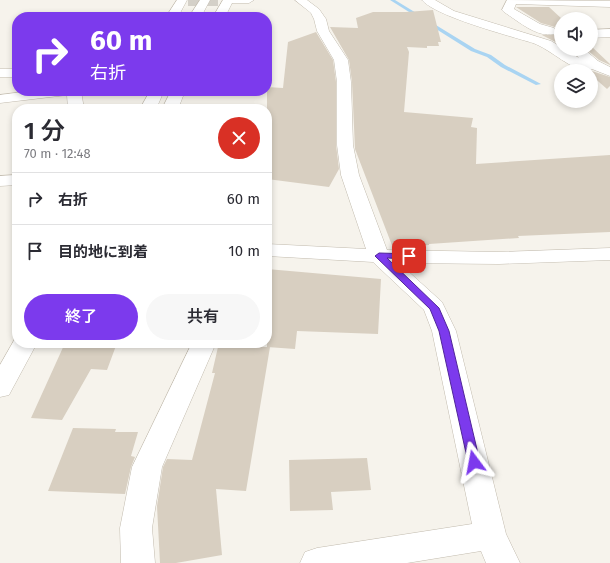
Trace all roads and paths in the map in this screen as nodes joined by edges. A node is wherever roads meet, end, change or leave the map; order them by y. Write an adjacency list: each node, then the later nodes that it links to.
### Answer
1 (183, 0): 2 (street); 11 (street)
2 (188, 0)
3 (205, 0): 12 (street)
4 (220, 0): 5 (street)
5 (228, 0): 6 (street); 13 (street)
6 (249, 0)
7 (300, 0): 32 (street)
8 (427, 0): 18 (street)
9 (513, 0): 10 (street); 14 (street)
10 (610, 4)
11 (175, 12)
12 (198, 12)
13 (222, 12)
14 (554, 32)
15 (610, 33): 16 (street)
16 (598, 34)
17 (582, 56): 19 (street)
18 (586, 64)
19 (588, 64)
20 (598, 68): 22 (street)
21 (598, 71): 25 (street)
22 (610, 72)
23 (0, 73): 24 (street)
24 (12, 73)
25 (610, 78)
26 (19, 96): 27 (street)
27 (0, 98)
28 (12, 181): 29 (street)
29 (0, 182)
30 (272, 250): 32 (street)
31 (610, 254): 32 (street)
32 (379, 256): 36 (street)
33 (22, 348): 35 (street)
34 (202, 348): 37 (street)
35 (0, 388)
36 (496, 549): 38 (street)
37 (138, 563)
38 (317, 563)

